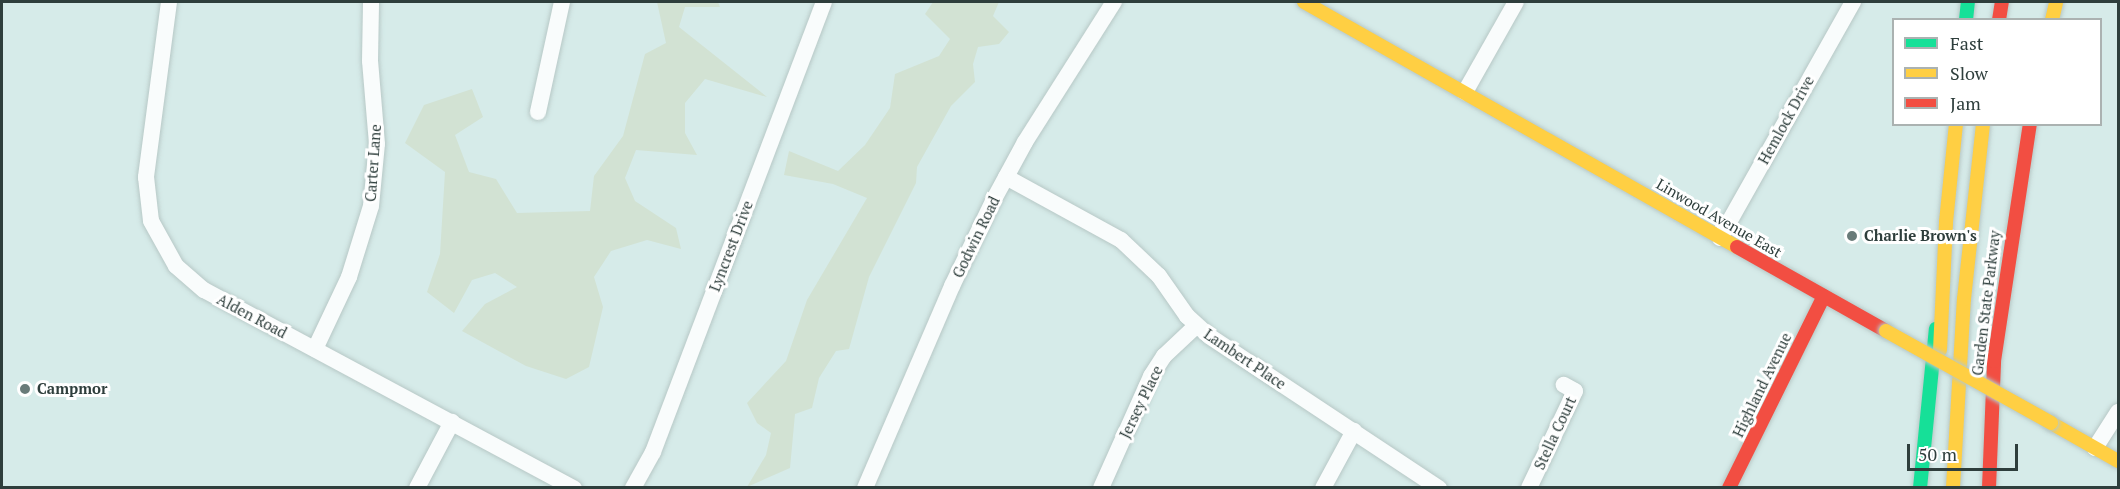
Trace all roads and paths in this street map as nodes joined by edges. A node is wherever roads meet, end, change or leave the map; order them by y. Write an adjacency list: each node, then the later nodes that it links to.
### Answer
1 (169, 2): 26 (street, Alden Road)
2 (371, 2): 26 (street, Carter Lane)
3 (562, 2): 17 (street)
4 (824, 2): 35 (street, Lyncrest Drive)
5 (1114, 2): 21 (street, Godwin Road)
6 (1304, 2): 12 (main road, Linwood Avenue East)
7 (1516, 2): 16 (street)
8 (1853, 2): 23 (street, Hemlock Drive)
9 (1968, 2): 13 (main road)
10 (2002, 2): 14 (main road)
11 (2056, 2): 15 (main road)
12 (1327, 7): 16 (main road, Linwood Avenue East)
13 (1966, 18)
14 (1999, 18)
15 (2052, 18)
16 (1465, 92): 23 (main road, Linwood Avenue East)
17 (538, 112)
18 (1956, 126): 22 (main road)
19 (1983, 126): 44 (main road, Garden State Parkway)
20 (2030, 126): 45 (main road, Garden State Parkway)
21 (1006, 177): 25 (street, Lambert Place); 36 (street, Godwin Road)
22 (1946, 222): 42 (main road); 43 (main road)
23 (1720, 238): 24 (main road, Linwood Avenue East)
24 (1824, 296): 31 (main road, Linwood Avenue East, bridge); 41 (main road, Highland Avenue)
25 (1196, 326): 30 (street, Lambert Place); 37 (street, Jersey Place)
26 (315, 349): 29 (street, Alden Road)
27 (1564, 385): 40 (street, Stella Court)
28 (2118, 412): 31 (street)
29 (452, 422): 33 (street); 34 (street, Alden Road)
30 (1354, 431): 38 (street); 39 (street, Lambert Place)
31 (2095, 448): 32 (main road, Linwood Avenue East)
32 (2118, 462)
33 (417, 488)
34 (574, 488)
35 (633, 488)
36 (865, 488)
37 (1101, 488)
38 (1323, 488)
39 (1439, 488)
40 (1529, 488)
41 (1730, 488)
42 (1920, 488)
43 (1935, 488)
44 (1953, 488)
45 (1989, 488)

